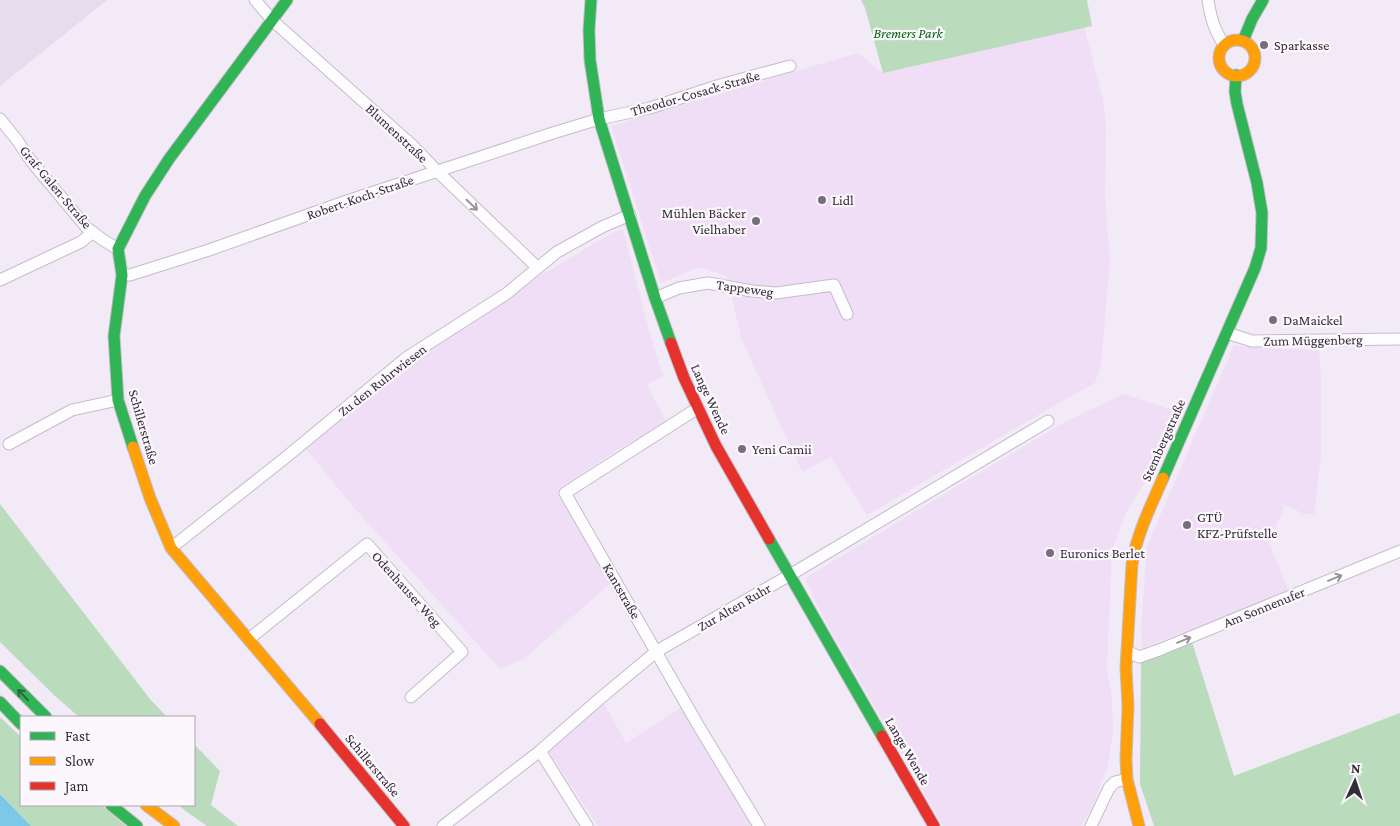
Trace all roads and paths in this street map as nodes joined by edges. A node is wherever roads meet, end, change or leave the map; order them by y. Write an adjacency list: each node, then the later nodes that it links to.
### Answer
1 (255, 0): 6 (street, Blumenstraße)
2 (287, 0): 6 (main road)
3 (591, 0): 11 (main road, Lange Wende)
4 (1208, 0): 8 (street)
5 (1263, 0): 7 (main road)
6 (272, 20): 13 (street, Blumenstraße); 16 (main road)
7 (1243, 41): 8 (main road); 10 (main road)
8 (1224, 45): 10 (main road)
9 (790, 66): 11 (street, Theodor-Cosack-Straße)
10 (1236, 75): 22 (main road, Stembergstraße)
11 (599, 119): 13 (street, Robert-Koch-Straße); 14 (main road, Lange Wende)
12 (0, 120): 15 (street, Graf-Galen-Straße)
13 (437, 171): 17 (street, Blumenstraße, one-way to 17); 18 (street, Robert-Koch-Straße)
14 (630, 215): 17 (street, Zu den Ruhrwiesen); 20 (main road, Lange Wende)
15 (92, 232): 16 (street, Graf-Galen-Straße); 19 (street)
16 (118, 249): 18 (main road, Schillerstraße)
17 (538, 268): 28 (street, Zu den Ruhrwiesen)
18 (122, 274): 24 (main road, Schillerstraße)
19 (0, 280)
20 (656, 298): 21 (street, Tappeweg); 25 (main road, Lange Wende)
21 (847, 314)
22 (1227, 333): 23 (street, Zum Müggenberg); 33 (main road, Stembergstraße)
23 (1400, 339)
24 (118, 400): 27 (street); 28 (main road, Schillerstraße)
25 (698, 408): 30 (main road, Lange Wende); 32 (street, Kantstraße)
26 (1048, 421): 30 (street, Zur Alten Ruhr)
27 (9, 444)
28 (171, 548): 31 (main road, Schillerstraße)
29 (1400, 551): 33 (street, Am Sonnenufer, one-way to 29)
30 (790, 575): 32 (street, Zur Alten Ruhr); 49 (main road, Lange Wende)
31 (249, 639): 35 (street, Odenhauser Weg); 45 (main road, Schillerstraße)
32 (657, 651): 39 (street, Zur Alten Ruhr); 48 (street, Kantstraße)
33 (1127, 651): 40 (main road, Stembergstraße)
34 (0, 671): 37 (main road, one-way to 34)
35 (411, 697)
36 (0, 702): 38 (main road)
37 (45, 716)
38 (20, 723)
39 (540, 751): 46 (street, Zur Alten Ruhr); 47 (street)
40 (1127, 779): 50 (street); 51 (main road, Stembergstraße)
41 (112, 806): 43 (main road)
42 (147, 806): 44 (main road)
43 (137, 826)
44 (174, 826)
45 (404, 826)
46 (443, 826)
47 (587, 826)
48 (760, 826)
49 (934, 826)
50 (1091, 826)
51 (1139, 826)

